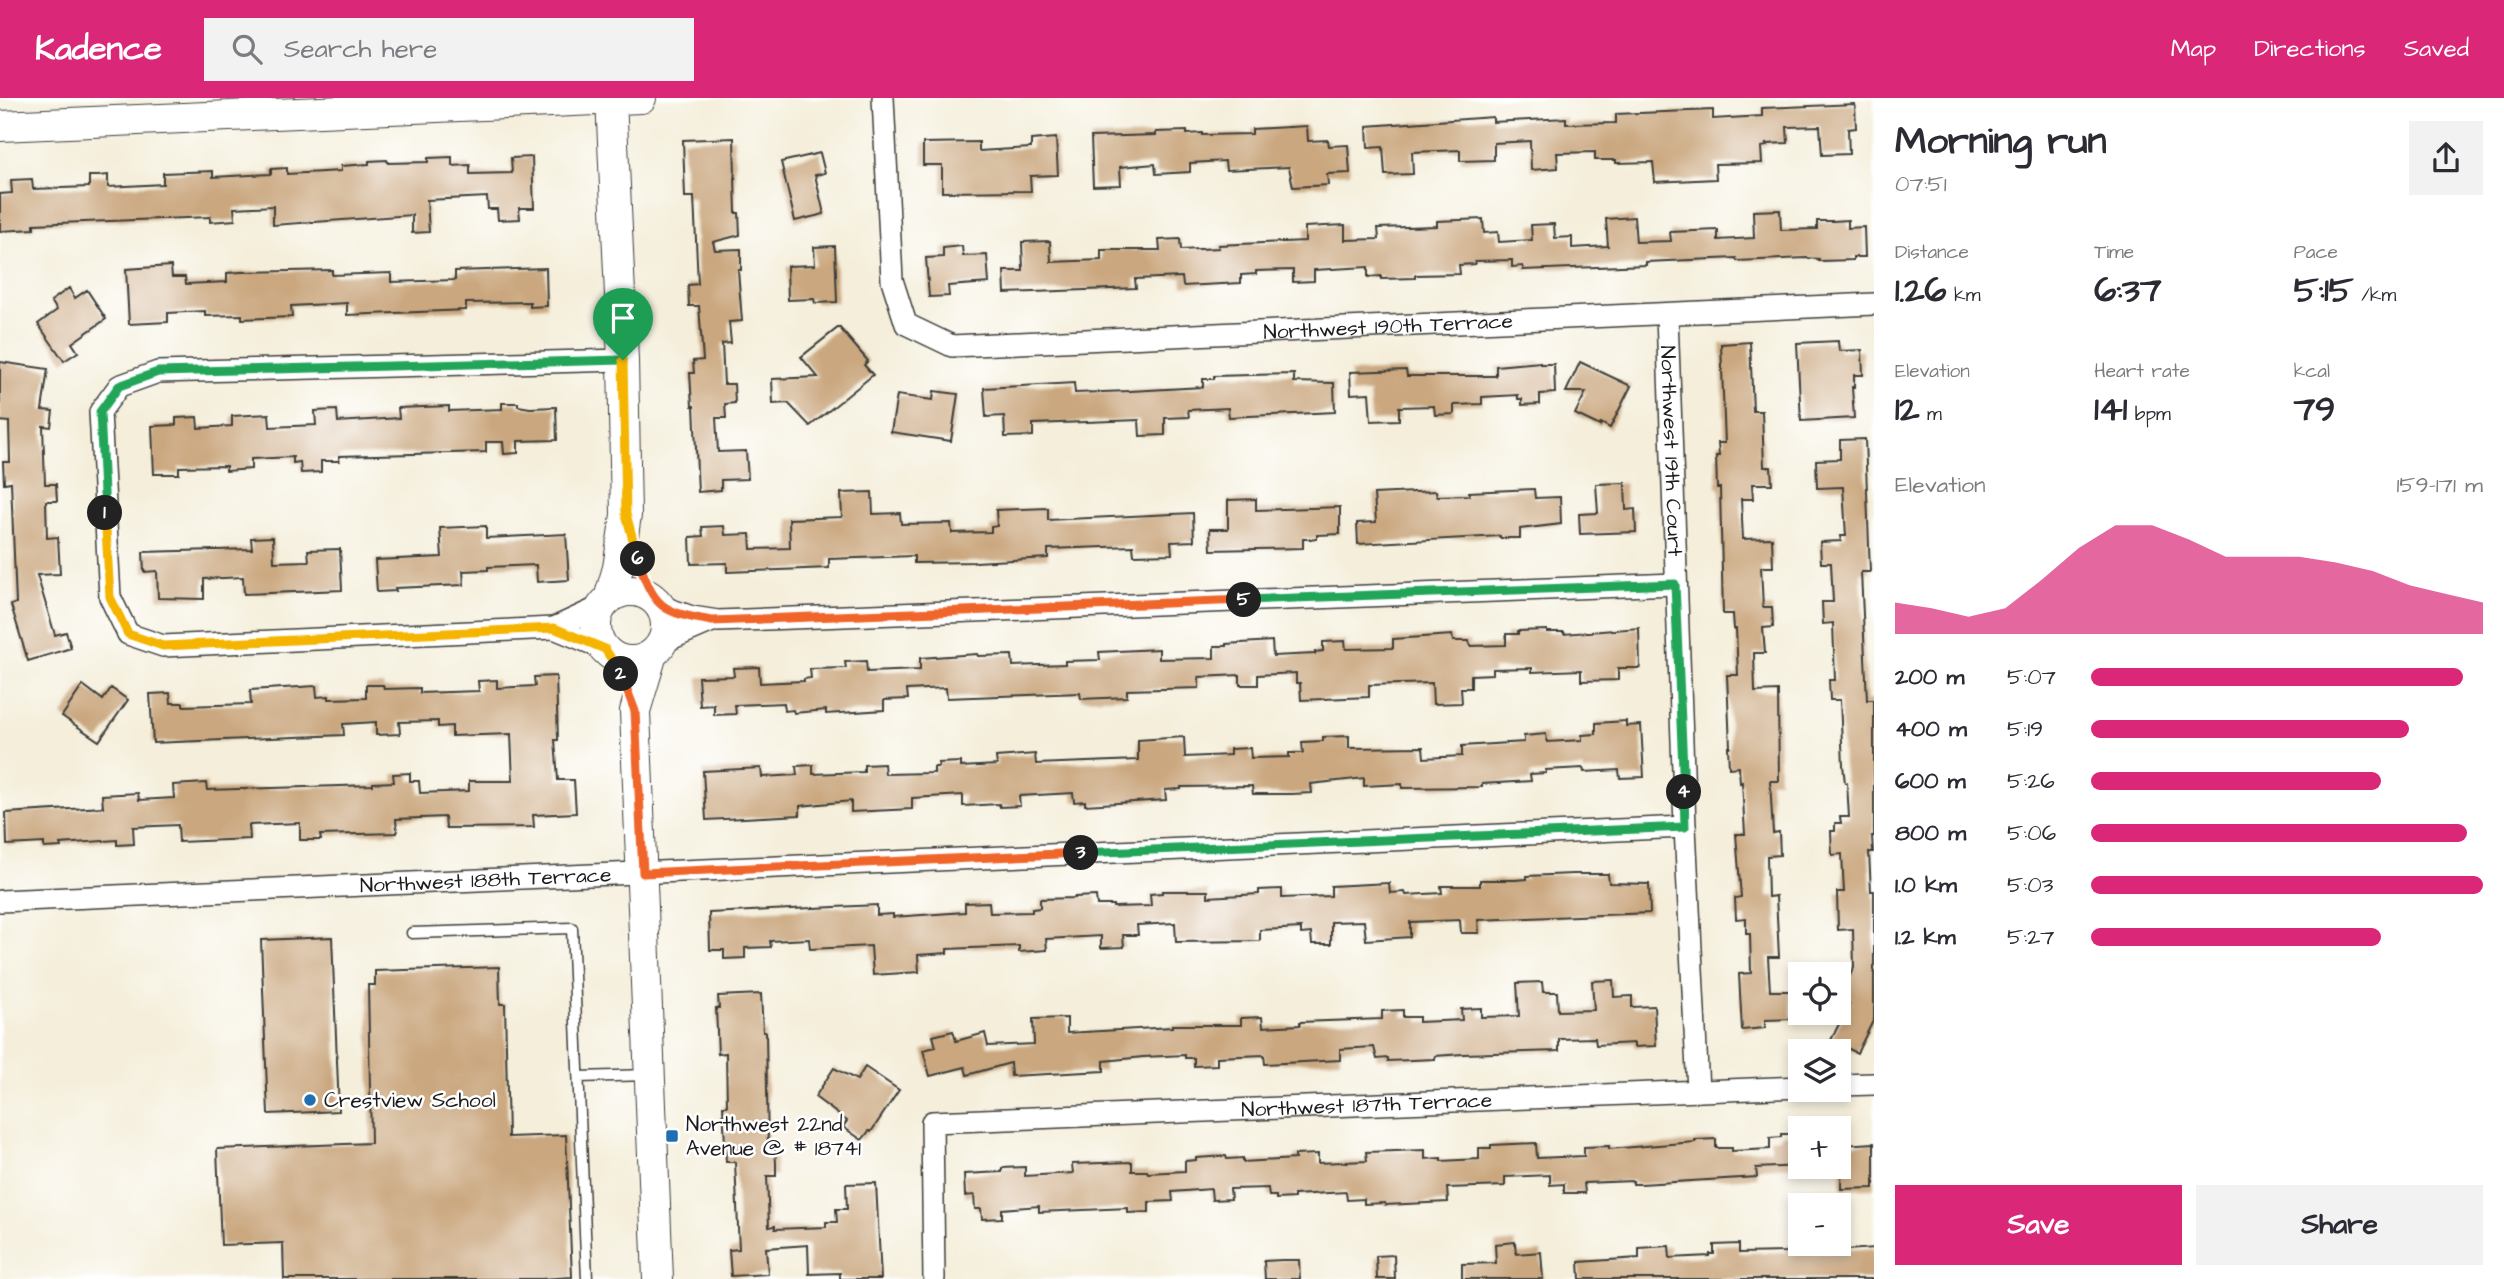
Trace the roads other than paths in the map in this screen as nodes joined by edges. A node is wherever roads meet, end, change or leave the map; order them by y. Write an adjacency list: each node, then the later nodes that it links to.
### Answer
1 (611, 98): 2 (street); 4 (street); 7 (street)
2 (641, 98)
3 (883, 98): 6 (street, Northwest 190th Terrace)
4 (0, 126)
5 (1874, 304): 6 (street, Northwest 190th Terrace)
6 (1667, 315): 9 (street, Northwest 19th Court)
7 (623, 360): 8 (street); 13 (street)
8 (626, 514): 10 (street); 11 (street)
9 (1675, 584): 12 (street); 17 (street, Northwest 19th Court)
10 (606, 602): 11 (street); 13 (street); 15 (street)
11 (656, 602): 12 (street); 14 (street)
12 (712, 621): 14 (street)
13 (554, 628): 15 (street)
14 (657, 648): 15 (street); 16 (street)
15 (607, 651): 16 (street)
16 (635, 711): 18 (street)
17 (1685, 827): 18 (street, Northwest 188th Terrace); 26 (street, Northwest 19th Court)
18 (643, 873): 19 (street, Northwest 188th Terrace); 21 (street)
19 (0, 901)
20 (412, 933): 22 (lane)
21 (650, 1074): 22 (lane); 28 (street)
22 (579, 1077): 27 (lane)
23 (1874, 1084): 24 (street)
24 (1851, 1085)
25 (1788, 1088): 26 (street, Northwest 187th Terrace)
26 (1698, 1091): 29 (street, Northwest 187th Terrace)
27 (587, 1279)
28 (658, 1279)
29 (934, 1279)

